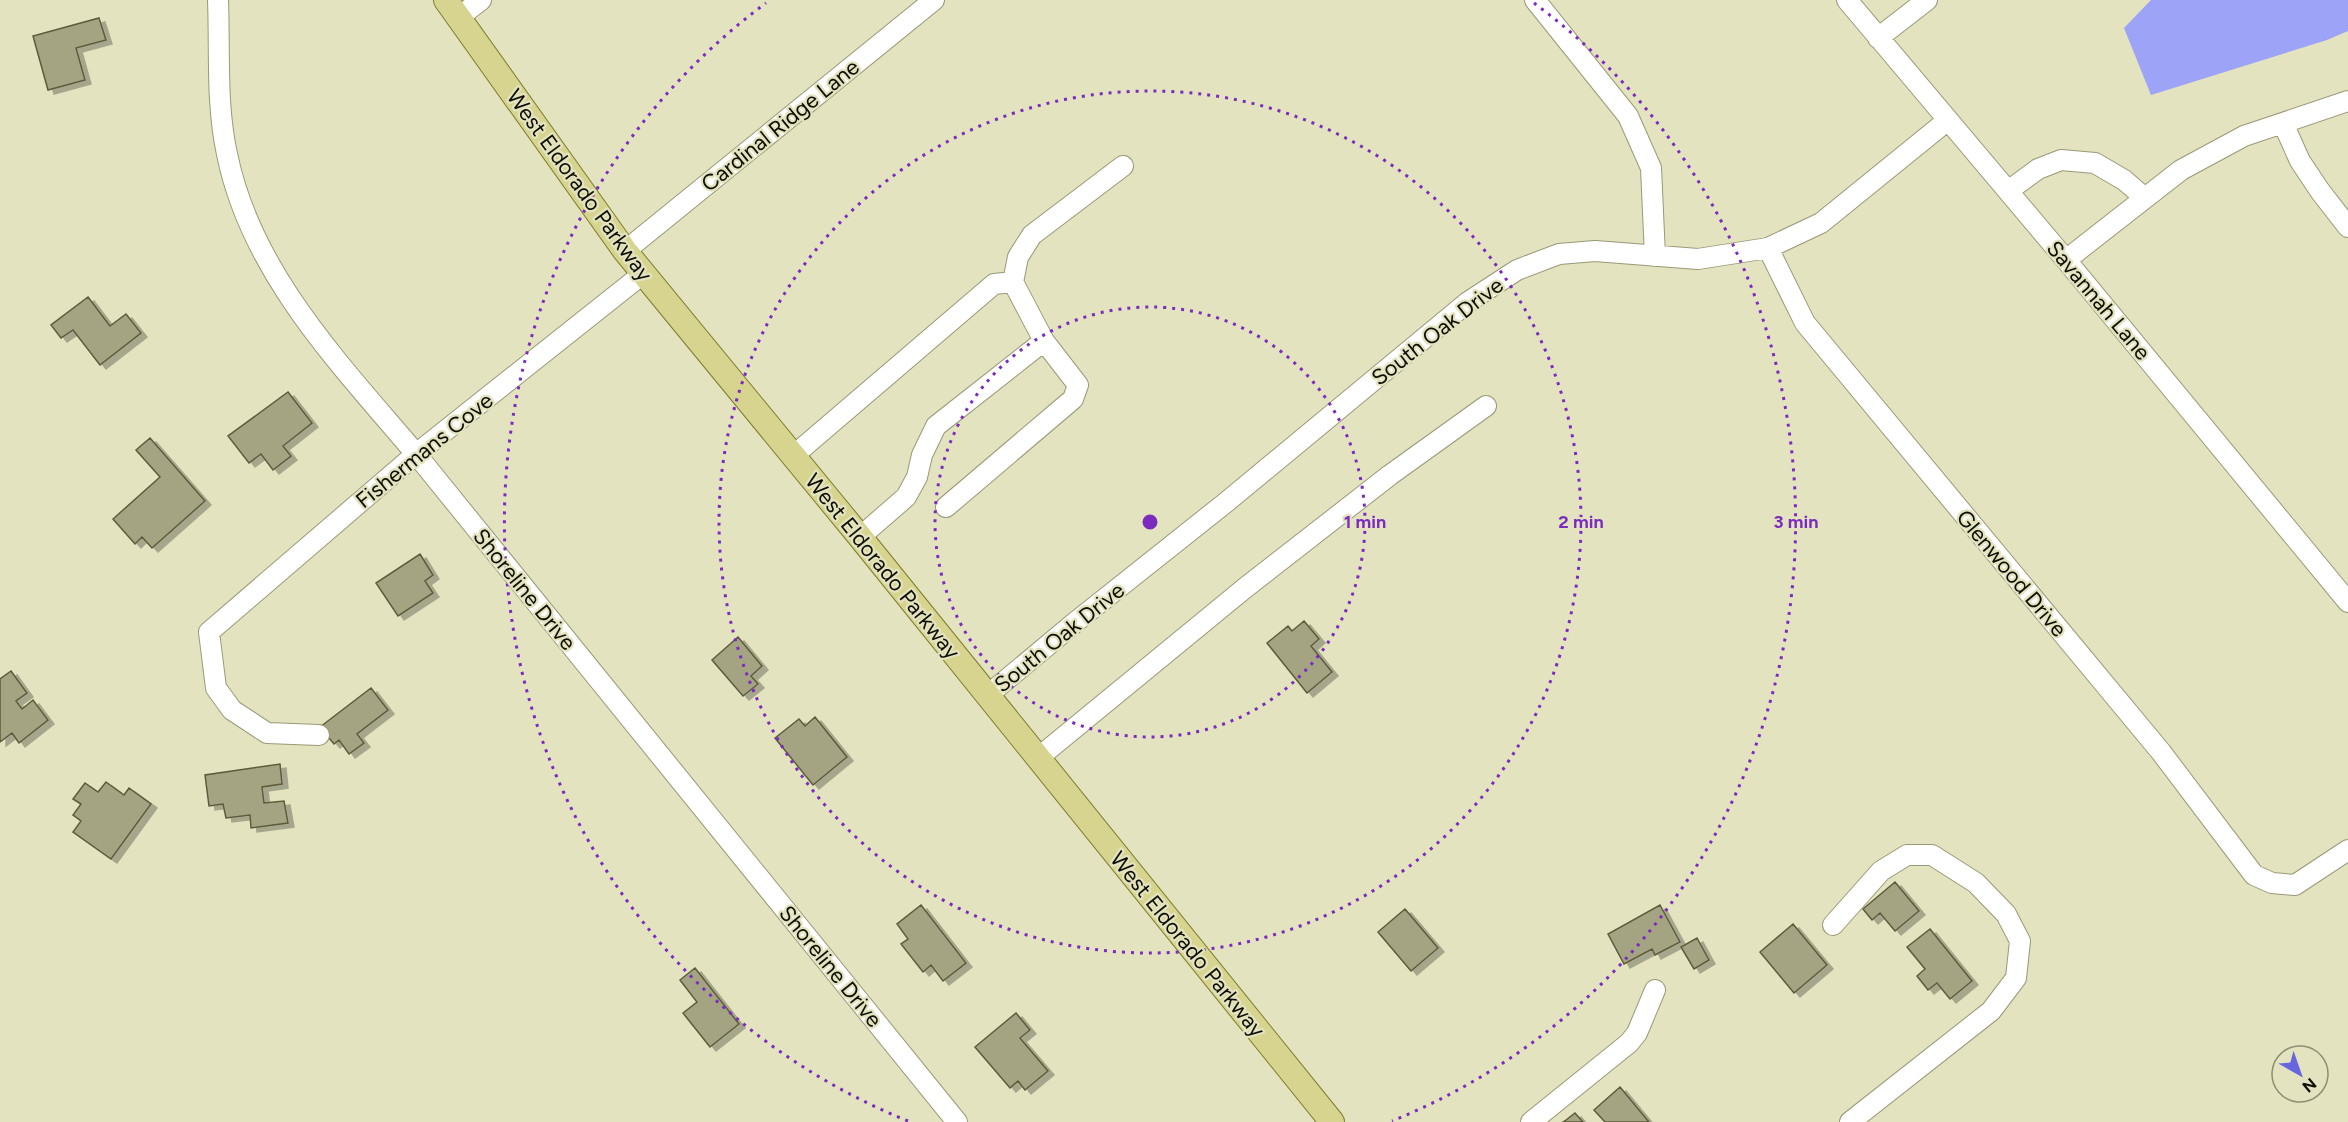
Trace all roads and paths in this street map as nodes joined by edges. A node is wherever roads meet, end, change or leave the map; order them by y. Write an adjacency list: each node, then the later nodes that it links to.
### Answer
1 (218, 0): 24 (street, Shoreline Drive)
2 (481, 0): 7 (street)
3 (934, 0): 17 (street, Cardinal Ridge Lane)
4 (1535, 0): 18 (street)
5 (1847, 0): 8 (street, Savannah Lane)
6 (1927, 0): 8 (street)
7 (452, 9): 17 (main road, West Eldorado Parkway)
8 (1878, 38): 10 (street, Savannah Lane)
9 (2348, 101): 11 (street)
10 (1948, 120): 13 (street, Savannah Lane); 16 (street, South Oak Drive)
11 (2283, 123): 14 (street); 15 (street)
12 (1123, 166): 21 (street)
13 (2008, 191): 14 (street); 19 (street, Savannah Lane)
14 (2145, 198): 19 (street)
15 (2348, 227)
16 (1768, 248): 18 (street, South Oak Drive); 32 (street, Glenwood Drive)
17 (625, 251): 20 (main road, West Eldorado Parkway)
18 (1655, 256): 29 (street, South Oak Drive)
19 (2066, 260): 28 (street, Savannah Lane)
20 (644, 273): 24 (street, Fishermans Cove); 25 (main road, West Eldorado Parkway)
21 (1013, 282): 22 (street); 25 (street)
22 (1044, 341): 26 (street); 27 (street)
23 (1486, 406): 31 (street)
24 (416, 454): 30 (street, Fishermans Cove); 35 (street, Shoreline Drive)
25 (793, 456): 27 (main road, West Eldorado Parkway)
26 (946, 507)
27 (860, 537): 29 (main road, West Eldorado Parkway)
28 (2348, 602)
29 (988, 695): 31 (main road, West Eldorado Parkway)
30 (319, 735)
31 (1038, 758): 36 (main road, West Eldorado Parkway)
32 (2348, 850)
33 (1833, 925): 38 (street)
34 (1655, 990): 37 (street)
35 (957, 1122)
36 (1332, 1122)
37 (1531, 1122)
38 (1850, 1122)

